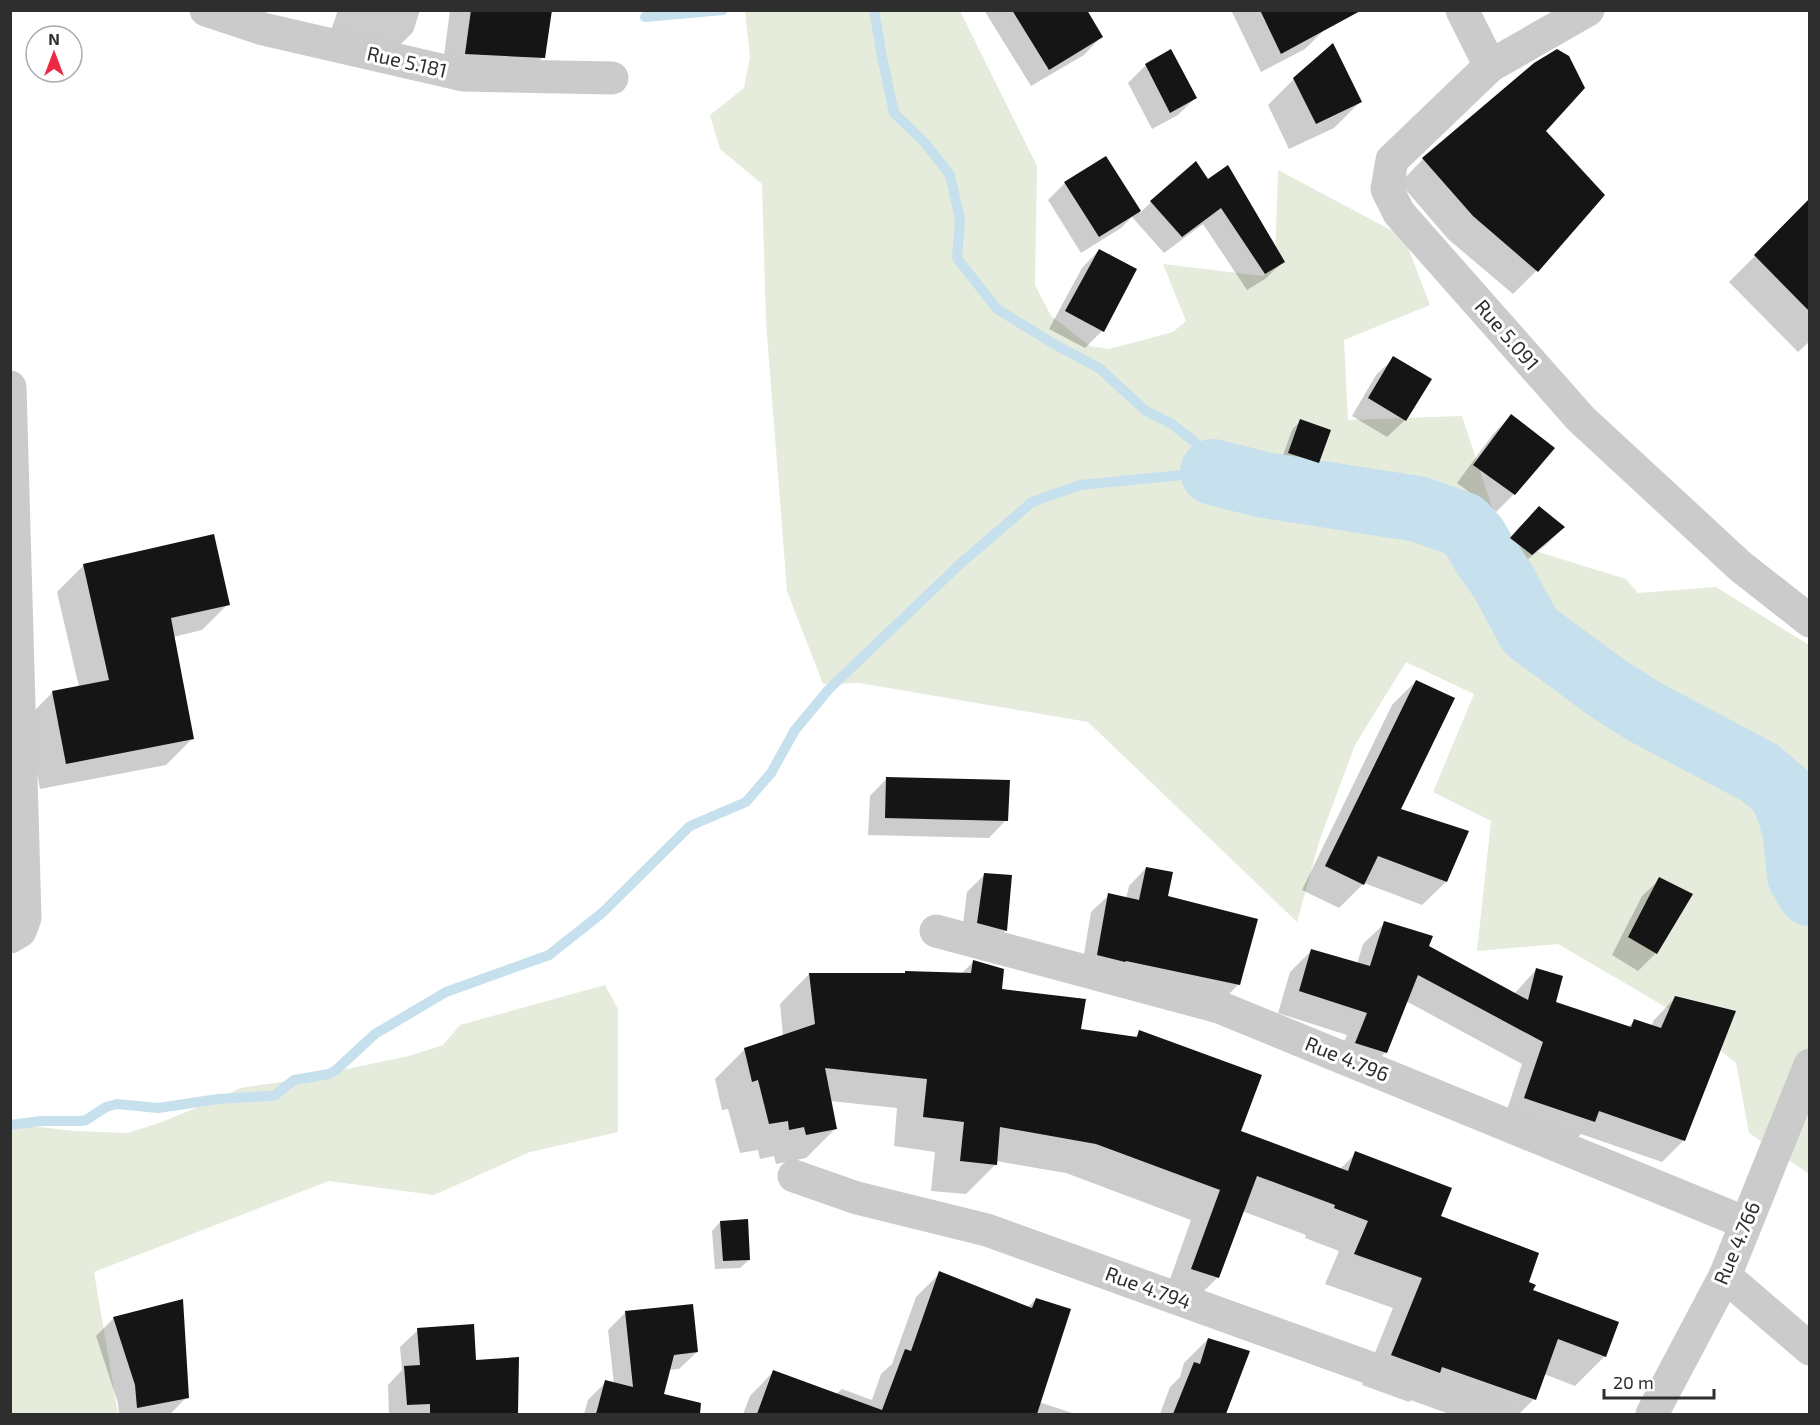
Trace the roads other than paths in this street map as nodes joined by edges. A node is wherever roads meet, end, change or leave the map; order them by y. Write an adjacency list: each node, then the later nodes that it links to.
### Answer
1 (207, 10): 4 (street, Rue 5.181)
2 (1462, 10): 5 (street)
3 (1588, 10): 5 (street, Rue 5.091)
4 (266, 20): 6 (street, Rue 5.181)
5 (1490, 66): 9 (street, Rue 5.091)
6 (612, 78)
7 (10, 387): 8 (street)
8 (11, 430): 10 (street)
9 (1809, 621)
10 (15, 682): 12 (street)
11 (936, 931): 15 (street, Rue 4.796)
12 (10, 936)
13 (1809, 1065): 15 (street, Rue 4.766)
14 (794, 1176): 18 (street, Rue 4.794)
15 (1746, 1223): 16 (street, Rue 4.766)
16 (1725, 1276): 17 (street); 19 (street, Rue 4.766)
17 (1809, 1349)
18 (1498, 1414)
19 (1652, 1414)

